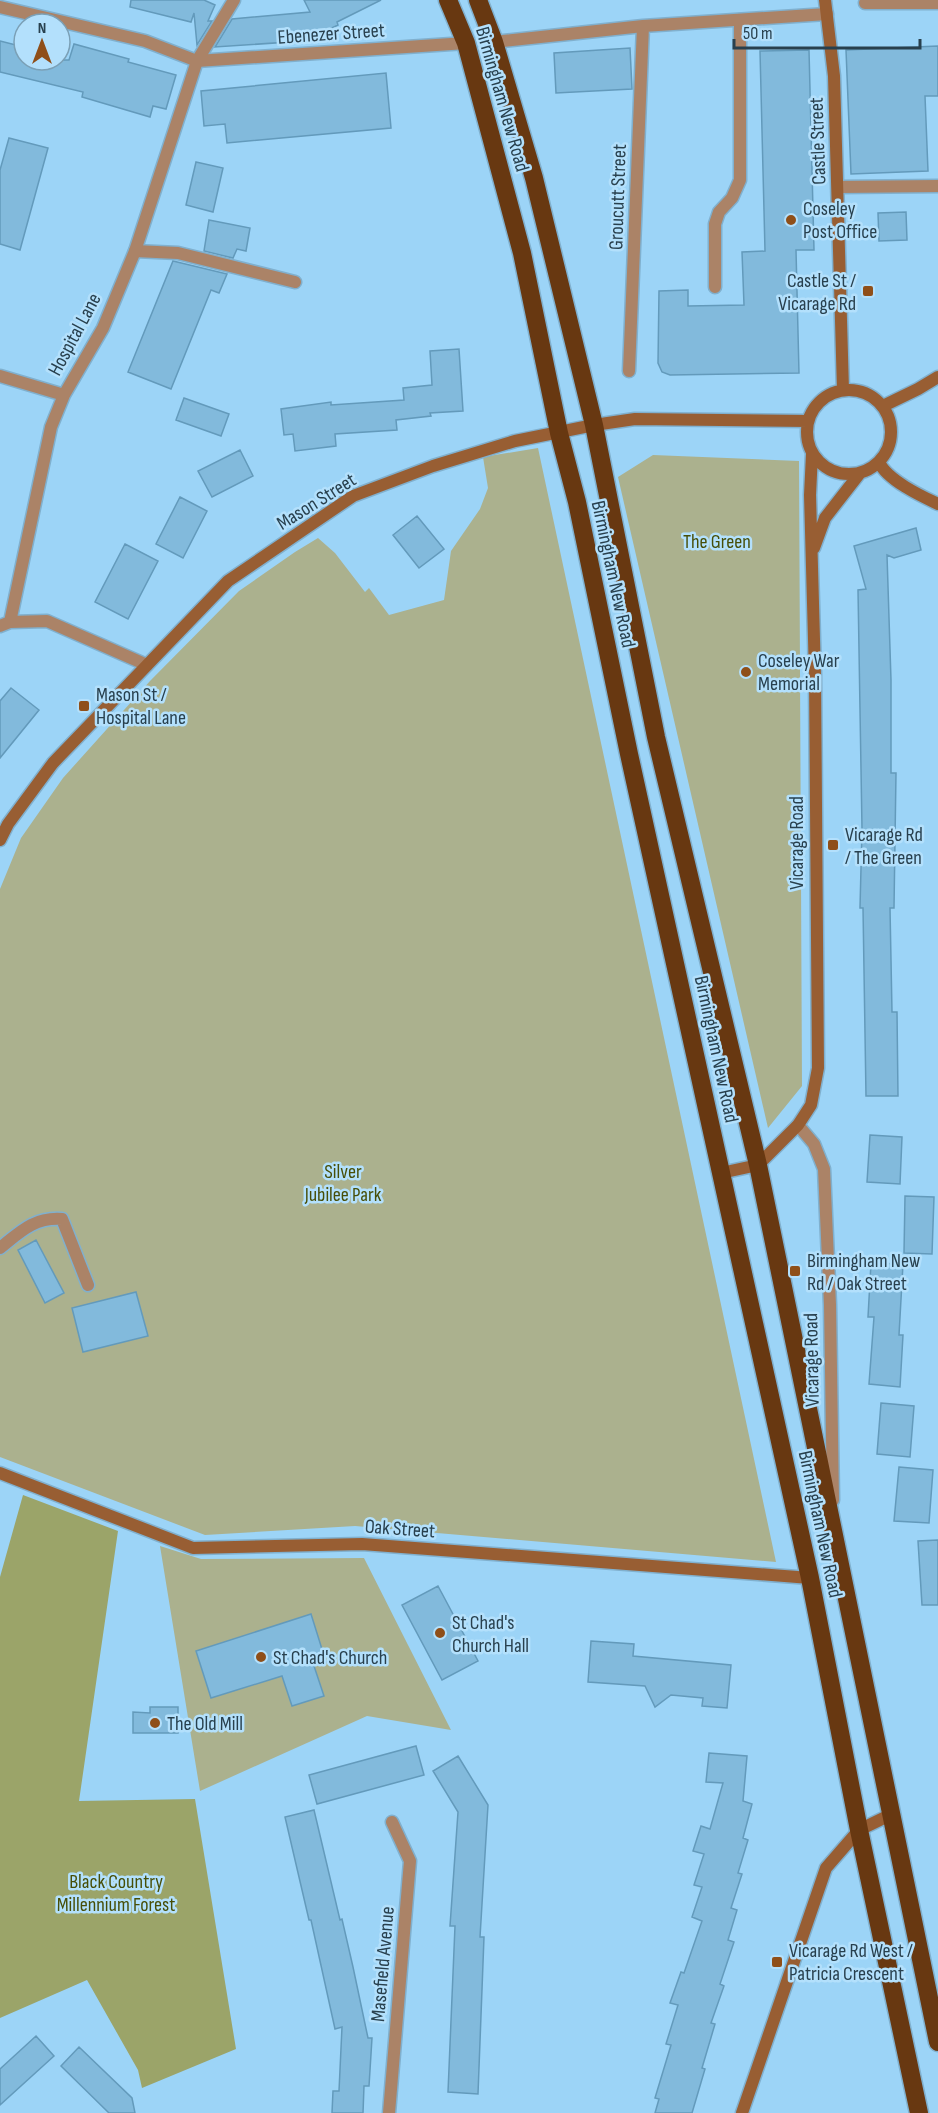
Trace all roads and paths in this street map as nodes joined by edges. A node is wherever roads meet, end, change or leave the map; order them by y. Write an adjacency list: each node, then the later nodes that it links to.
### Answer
1 (234, 0): 13 (street, Hospital Lane)
2 (448, 0): 12 (highway, Birmingham New Road)
3 (478, 0): 11 (highway, Birmingham New Road)
4 (825, 0): 8 (main road, Castle Street)
5 (865, 3): 6 (street)
6 (938, 3)
7 (0, 7): 13 (street)
8 (827, 14): 9 (street); 15 (main road, Castle Street)
9 (740, 20): 10 (street); 18 (street)
10 (644, 26): 11 (street); 19 (street, Groucutt Street)
11 (494, 42): 26 (highway, Birmingham New Road)
12 (466, 43): 13 (street, Ebenezer Street); 27 (highway, Birmingham New Road)
13 (197, 61): 16 (street, Hospital Lane)
14 (938, 186): 15 (street)
15 (838, 187): 22 (main road, Castle Street)
16 (135, 251): 17 (street); 23 (street, Hospital Lane)
17 (295, 282)
18 (715, 287)
19 (629, 371)
20 (0, 376): 23 (street)
21 (938, 376): 24 (main road)
22 (843, 390): 24 (main road); 25 (main road)
23 (64, 395): 33 (street, Hospital Lane)
24 (883, 406): 29 (main road)
25 (808, 421): 26 (main road, Mason Street); 28 (main road)
26 (594, 425): 27 (main road, Mason Street); 37 (highway, Birmingham New Road)
27 (559, 433): 34 (main road, Mason Street); 38 (highway, Birmingham New Road)
28 (813, 454): 30 (main road); 32 (main road, Vicarage Road)
29 (879, 462): 30 (main road); 31 (main road)
30 (860, 473): 32 (main road, Vicarage Road)
31 (938, 504)
32 (811, 557): 36 (main road, Vicarage Road)
33 (5, 624): 34 (street)
34 (147, 665): 35 (main road, Mason Street)
35 (0, 840)
36 (798, 1125): 37 (main road, Vicarage Road); 42 (street, Vicarage Road)
37 (758, 1165): 38 (main road); 42 (highway, Birmingham New Road)
38 (721, 1173): 43 (highway, Birmingham New Road)
39 (0, 1248): 40 (street)
40 (88, 1285)
41 (0, 1473): 43 (main road, Oak Street)
42 (833, 1530): 44 (highway, Birmingham New Road)
43 (810, 1578): 46 (highway, Birmingham New Road)
44 (892, 1814): 46 (main road); 47 (highway, Birmingham New Road)
45 (392, 1822): 48 (street, Masefield Avenue)
46 (859, 1830): 49 (main road); 50 (highway, Birmingham New Road)
47 (938, 2042)
48 (389, 2113)
49 (742, 2113)
50 (919, 2113)

